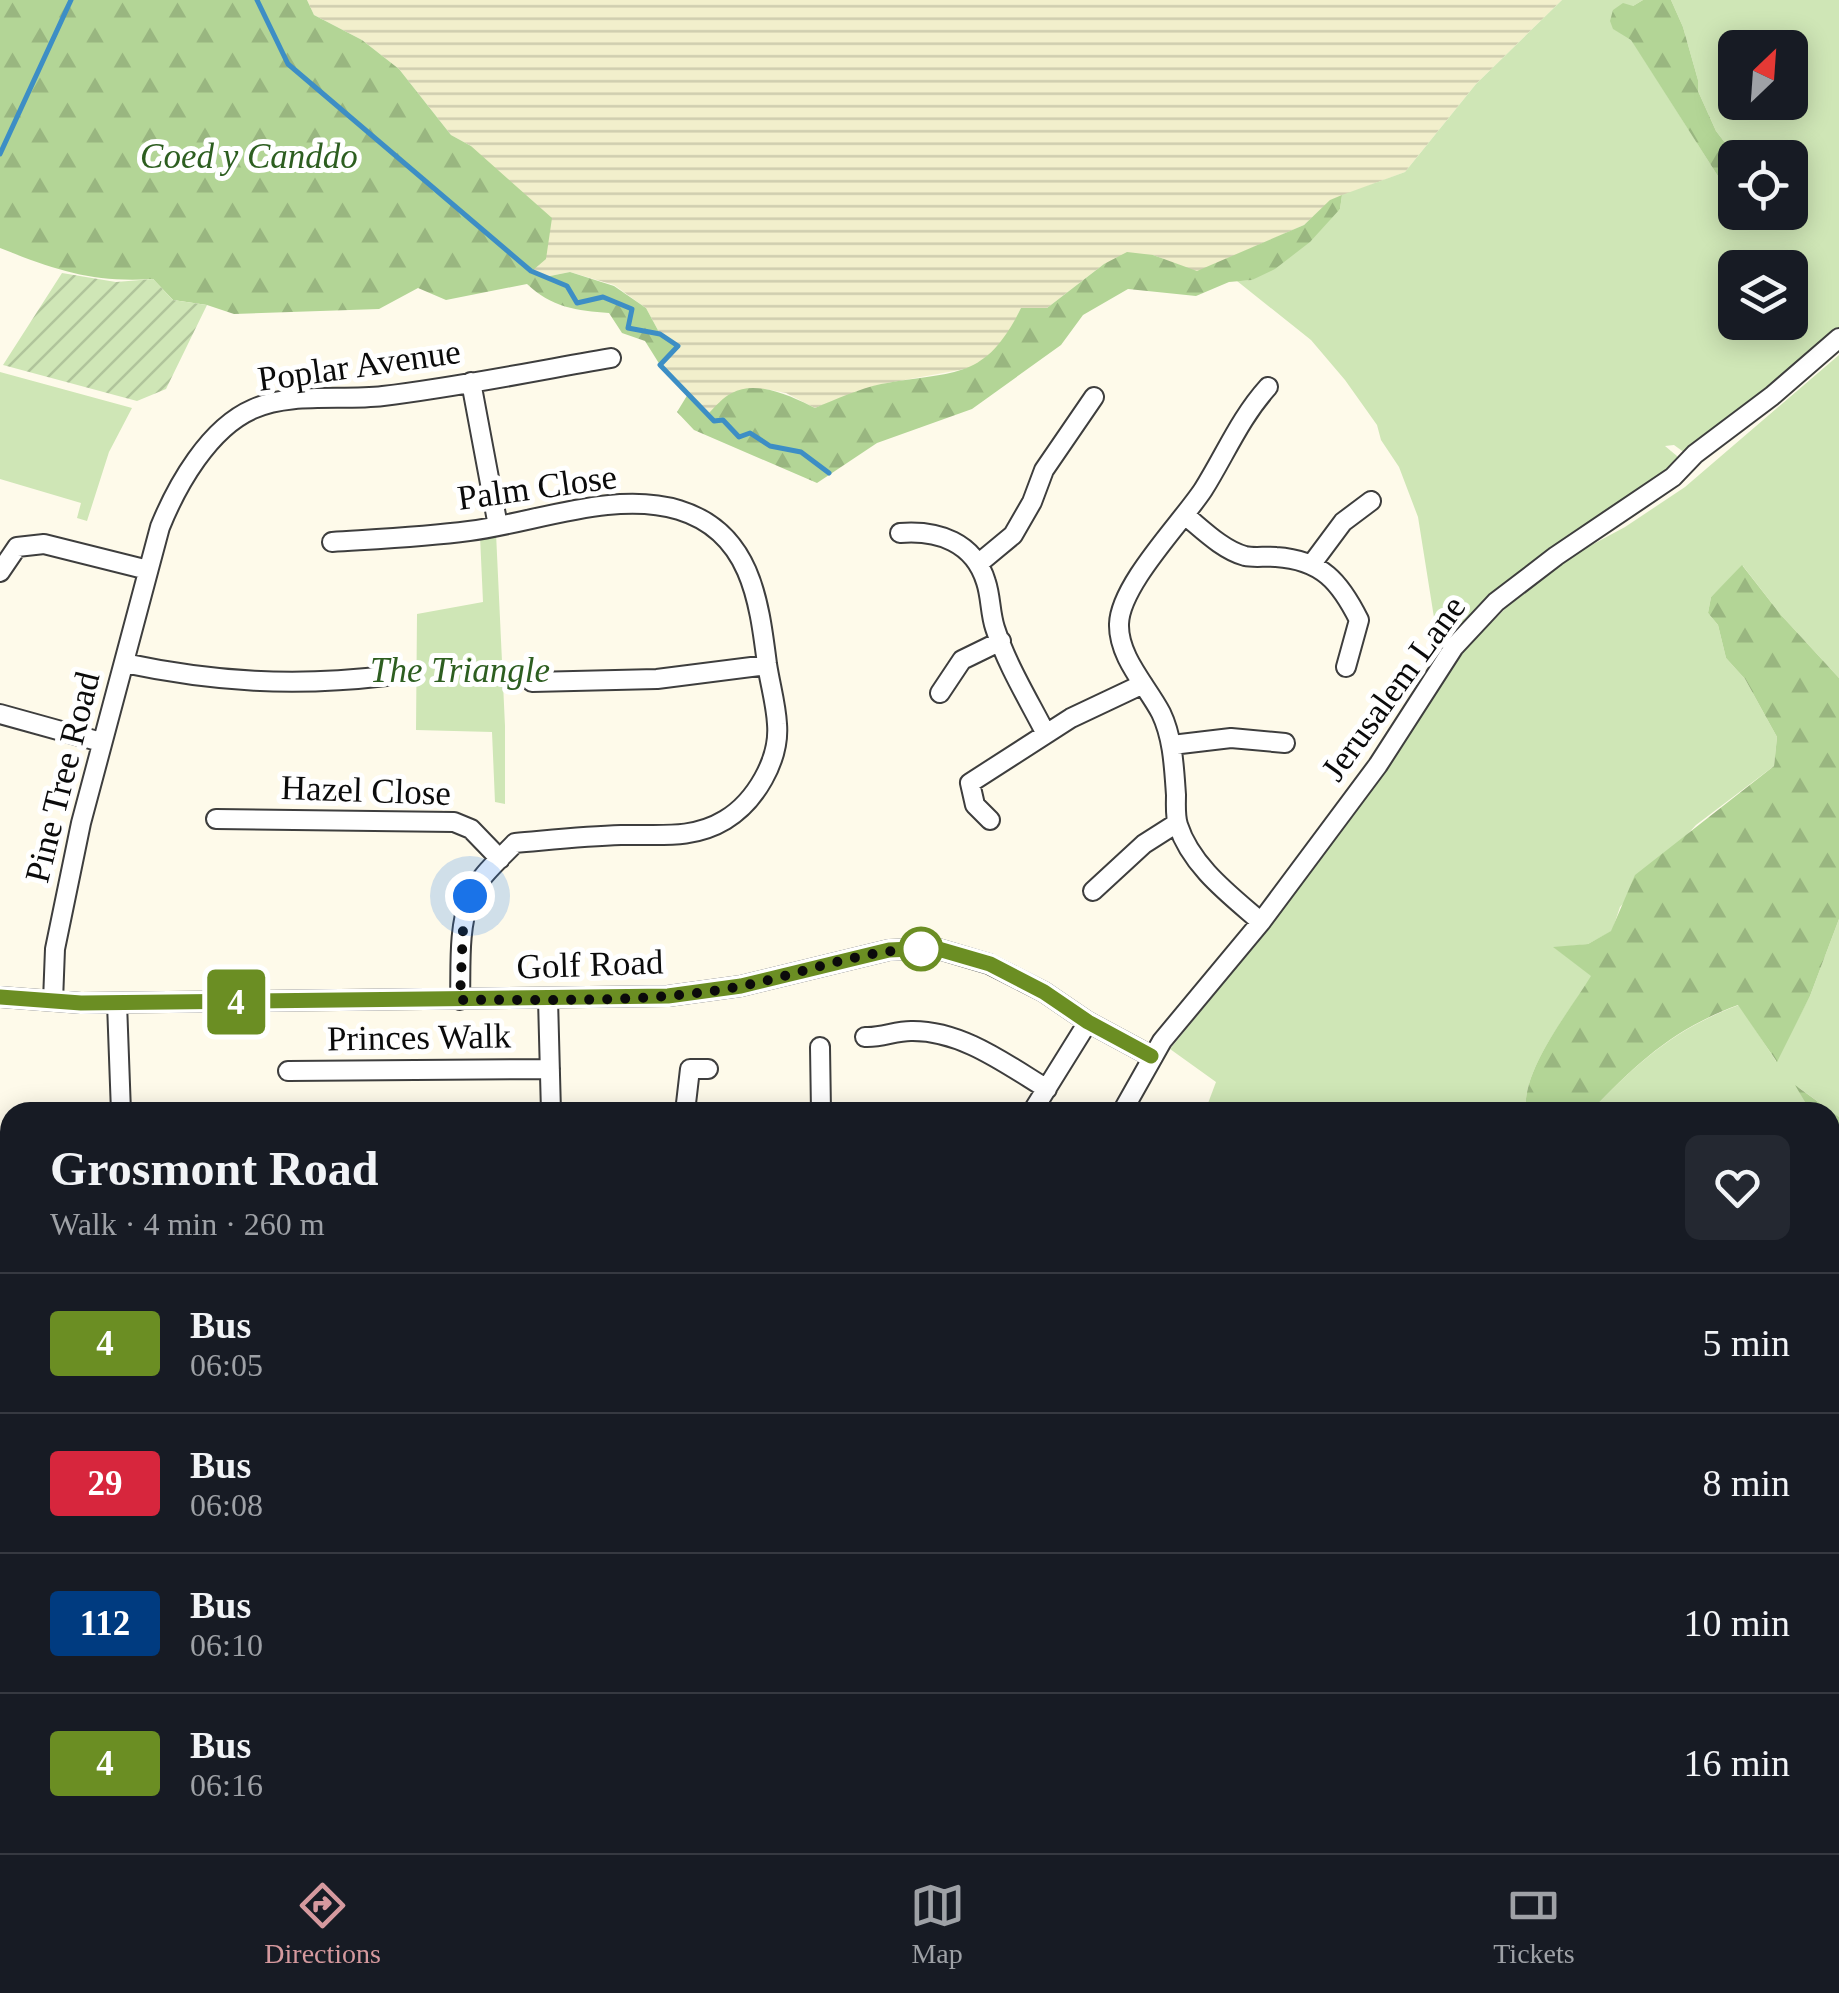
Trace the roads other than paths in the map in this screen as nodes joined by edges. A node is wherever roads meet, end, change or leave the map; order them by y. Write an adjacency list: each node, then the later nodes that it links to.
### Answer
1 (1839, 338): 33 (street, Jerusalem Lane)
2 (610, 358): 3 (street, Poplar Avenue)
3 (470, 382): 8 (street); 13 (street, Poplar Avenue)
4 (1268, 387): 7 (street)
5 (1094, 397): 11 (street)
6 (1371, 501): 12 (street)
7 (1186, 516): 12 (street); 21 (street)
8 (498, 526): 10 (street, Palm Close); 17 (street, Palm Close)
9 (900, 533): 11 (street)
10 (332, 542)
11 (978, 564): 15 (street)
12 (1311, 565): 18 (street)
13 (148, 570): 14 (street); 16 (street, Pine Tree Road)
14 (0, 572)
15 (1000, 641): 22 (street); 24 (street)
16 (124, 663): 19 (street); 25 (street, Pine Tree Road)
17 (767, 665): 20 (street); 31 (street, Palm Close)
18 (1346, 667)
19 (386, 676)
20 (532, 682)
21 (1143, 684): 24 (street); 27 (street)
22 (940, 693)
23 (0, 714): 25 (street)
24 (1046, 734): 29 (street)
25 (101, 742): 37 (street, Pine Tree Road)
26 (1285, 743): 27 (street)
27 (1172, 745): 30 (street)
28 (216, 819): 31 (street, Hazel Close)
29 (990, 820)
30 (1177, 823): 32 (street); 33 (street)
31 (500, 859): 36 (street)
32 (1092, 891)
33 (1262, 922): 42 (street, Jerusalem Lane)
34 (0, 997): 37 (street, Golf Road)
35 (548, 999): 36 (street, Golf Road); 39 (street, Golf Road); 43 (street)
36 (460, 1000): 38 (street, Golf Road)
37 (53, 1001): 38 (street, Golf Road)
38 (117, 1002): 47 (street)
39 (1088, 1022): 42 (street, Golf Road); 46 (street)
40 (864, 1037): 46 (street)
41 (820, 1047): 50 (street)
42 (1151, 1056): 52 (street, Jerusalem Lane)
43 (550, 1069): 45 (street, Princes Walk); 48 (street)
44 (708, 1069): 49 (street)
45 (288, 1071)
46 (1047, 1089): 51 (street)
47 (122, 1102)
48 (552, 1102)
49 (686, 1102)
50 (820, 1102)
51 (1039, 1102)
52 (1127, 1102)

